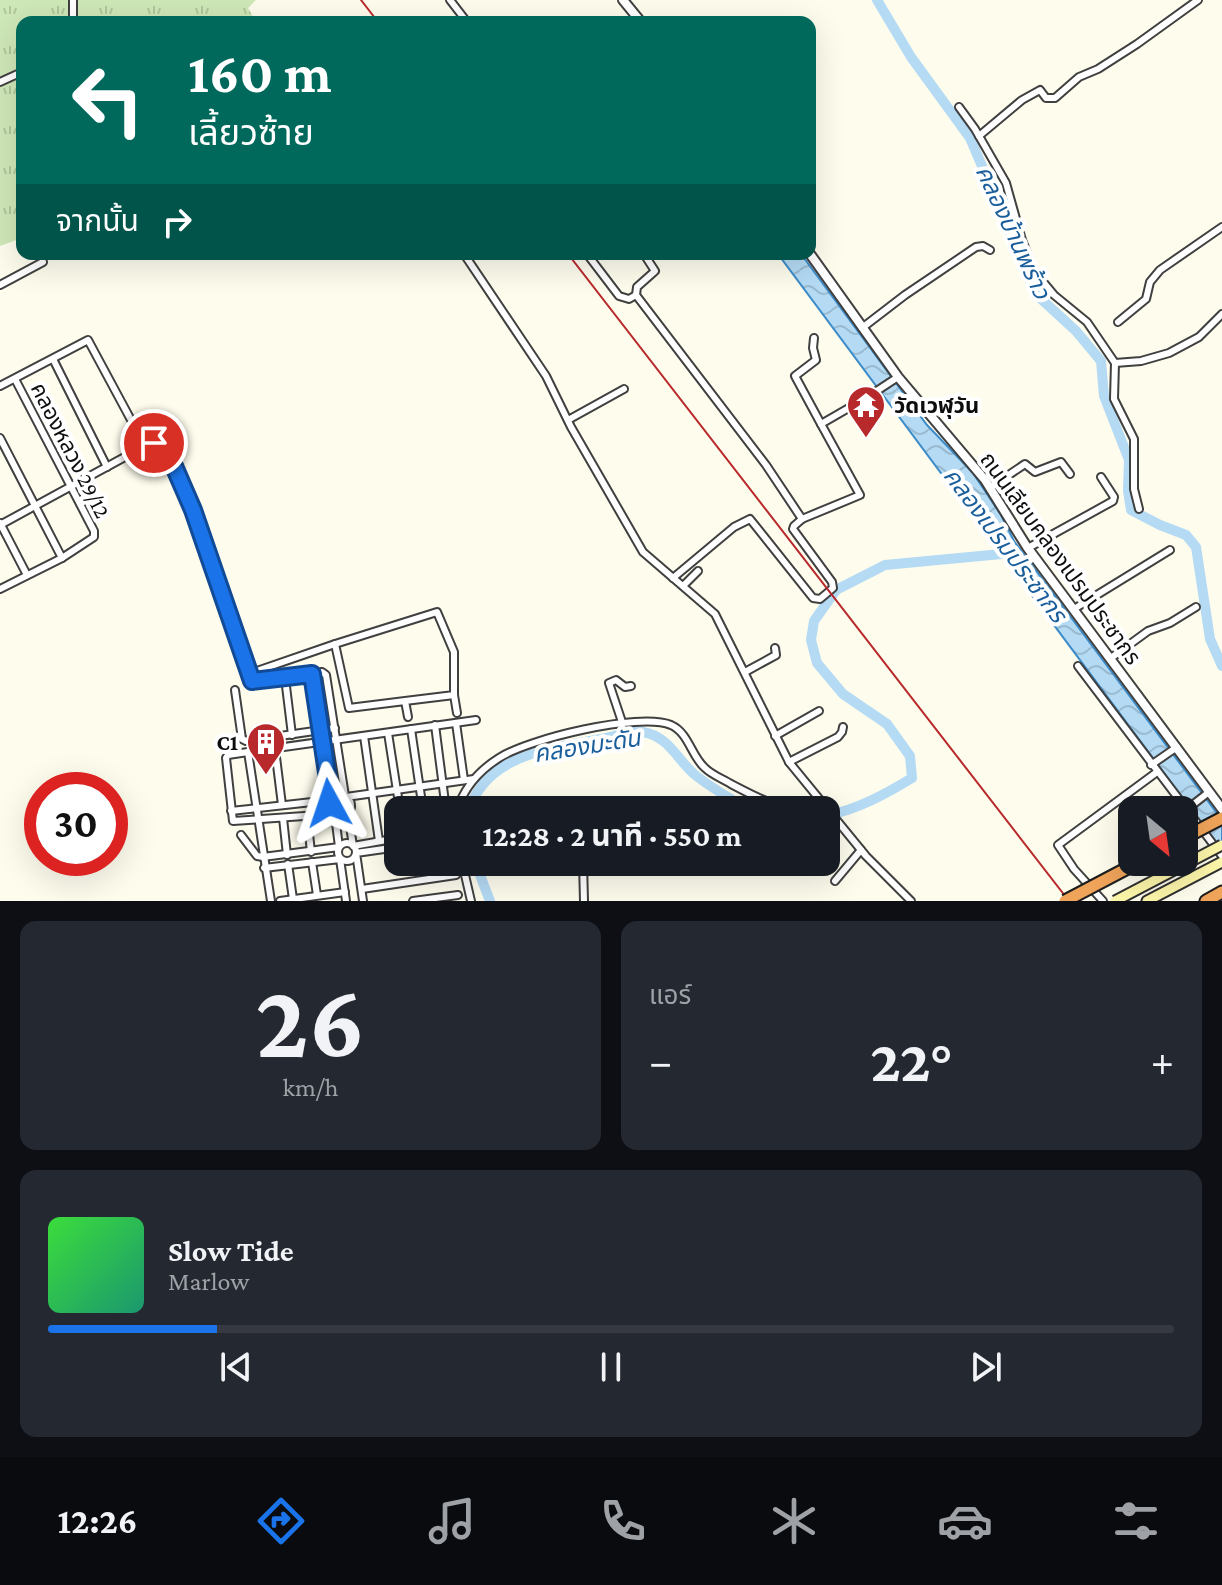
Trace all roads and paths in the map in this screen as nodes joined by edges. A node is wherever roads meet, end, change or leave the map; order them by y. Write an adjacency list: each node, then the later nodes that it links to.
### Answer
1 (450, 0): 4 (street)
2 (623, 0): 5 (street)
3 (1198, 0): 7 (street)
4 (462, 16)
5 (636, 16)
6 (959, 107): 7 (street)
7 (979, 136): 22 (street)
8 (1222, 227): 18 (street)
9 (990, 250): 19 (street)
10 (468, 260): 27 (street)
11 (592, 260): 16 (street)
12 (648, 260): 16 (street)
13 (814, 260): 19 (street, ถนนเลียบคลองเปรมประชากร)
14 (43, 262): 15 (street)
15 (0, 285)
16 (636, 295): 38 (street)
17 (1222, 314): 22 (street)
18 (1118, 322)
19 (862, 328): 23 (street, ถนนเลียบคลองเปรมประชากร)
20 (814, 338): 28 (street)
21 (53, 359): 24 (street); 30 (street); 31 (street)
22 (1115, 363): 37 (street)
23 (896, 378): 28 (street); 35 (street, ถนนเลียบคลองเปรมประชากร)
24 (15, 379): 25 (street); 34 (street, คลองหลวง 29/12)
25 (0, 386)
26 (624, 389): 27 (street)
27 (568, 420): 45 (street)
28 (821, 424): 38 (street)
29 (0, 438): 36 (street)
30 (145, 446): 31 (street); 55 (street)
31 (107, 467): 34 (street)
32 (1070, 474): 35 (street)
33 (1101, 477): 40 (street)
34 (71, 486): 36 (street); 42 (street, คลองหลวง 29/12)
35 (991, 487): 40 (street, ถนนเลียบคลองเปรมประชากร)
36 (36, 507): 39 (street); 42 (street)
37 (1139, 509)
38 (802, 519): 45 (street)
39 (0, 524): 44 (street)
40 (1028, 548): 49 (street, ถนนเลียบคลองเปรมประชากร)
41 (1170, 550): 49 (street)
42 (62, 558): 44 (street)
43 (698, 571): 46 (street)
44 (27, 575): 47 (street)
45 (673, 578): 46 (street)
46 (683, 586): 54 (street)
47 (0, 589)
48 (1196, 607): 52 (street)
49 (1074, 609): 52 (street, ถนนเลียบคลองเปรมประชากร)
50 (335, 644): 55 (street); 60 (street); 61 (street)
51 (775, 648): 54 (street)
52 (1111, 658): 80 (street, ถนนเลียบคลองเปรมประชากร)
53 (1078, 666): 83 (street)
54 (745, 672): 76 (street)
55 (248, 674): 57 (street)
56 (312, 674): 57 (street); 70 (street); 72 (street)
57 (285, 678): 74 (street)
58 (631, 686): 66 (street)
59 (235, 690): 74 (street)
60 (454, 695): 61 (street); 63 (street)
61 (405, 701): 64 (street)
62 (819, 711): 76 (street)
63 (457, 713)
64 (408, 717)
65 (476, 720): 67 (street)
66 (622, 722): 85 (street); 96 (street)
67 (456, 723): 68 (street); 86 (street)
68 (435, 725): 71 (street); 87 (street)
69 (843, 727): 82 (street)
70 (335, 728): 72 (street); 77 (street)
71 (411, 729): 73 (street); 88 (street)
72 (320, 730): 74 (street); 78 (street)
73 (388, 733): 75 (street); 89 (street)
74 (292, 735)
75 (364, 736): 77 (street); 90 (street)
76 (775, 736): 82 (street)
77 (337, 741): 78 (street); 99 (street)
78 (322, 743): 79 (street); 100 (street)
79 (275, 749): 81 (street); 102 (street)
80 (1175, 749): 83 (street); 91 (street, ถนนเลียบคลองเปรมประชากร)
81 (248, 752): 103 (street); 105 (street)
82 (789, 762): 97 (street)
83 (1152, 764): 84 (street)
84 (1157, 772): 98 (street); 152 (street)
85 (475, 779): 86 (street); 95 (street)
86 (464, 780): 87 (street)
87 (443, 783): 88 (street); 94 (street)
88 (419, 786): 89 (street); 93 (street)
89 (397, 790): 90 (street); 92 (street)
90 (372, 793): 99 (street); 117 (street)
91 (1207, 794): 101 (street); 104 (street, ถนนเลียบคลองเปรมประชากร)
92 (398, 796)
93 (421, 796)
94 (444, 796)
95 (465, 796)
96 (757, 796)
97 (818, 796)
98 (1176, 796)
99 (346, 797): 100 (street); 106 (street)
100 (330, 800): 102 (street); 107 (street)
101 (1198, 801)
102 (282, 805): 103 (street)
103 (256, 808): 105 (street); 111 (street)
104 (1222, 809)
105 (231, 811): 111 (street)
106 (348, 813): 107 (street); 121 (street)
107 (334, 815): 108 (street); 119 (street)
108 (307, 816): 109 (street); 123 (street)
109 (283, 818): 111 (street); 124 (street)
110 (1222, 818): 114 (highway, bridge)
111 (257, 820): 126 (street)
112 (840, 823): 122 (street)
113 (1198, 824): 125 (street)
114 (1198, 831)
115 (241, 835): 126 (street)
116 (384, 840): 117 (street)
117 (379, 841): 121 (street)
118 (1222, 845): 153 (main road, bridge)
119 (339, 847): 121 (street); 123 (street); 127 (street)
120 (384, 848): 121 (street)
121 (355, 849): 127 (street); 137 (street)
122 (861, 850): 136 (street); 150 (street)
123 (311, 852): 124 (street)
124 (287, 855): 126 (street)
125 (1222, 856)
126 (263, 857): 131 (street)
127 (340, 859): 128 (street); 138 (street)
128 (312, 862): 130 (street); 140 (street)
129 (1222, 862): 154 (main road)
130 (288, 864): 131 (street); 142 (street)
131 (264, 868): 143 (street)
132 (1118, 873): 151 (highway, bridge)
133 (449, 876): 137 (street)
134 (465, 876): 148 (street)
135 (583, 876): 149 (street)
136 (835, 881)
137 (362, 889): 146 (street)
138 (345, 892): 140 (street); 145 (street)
139 (1222, 892): 155 (highway)
140 (317, 895): 142 (street)
141 (458, 895): 147 (street)
142 (293, 899): 144 (street)
143 (271, 901)
144 (280, 901)
145 (346, 901)
146 (363, 901)
147 (413, 901)
148 (471, 901)
149 (584, 901)
150 (911, 901)
151 (1065, 901)
152 (1103, 901)
153 (1115, 901)
154 (1147, 901)
155 (1206, 901)

